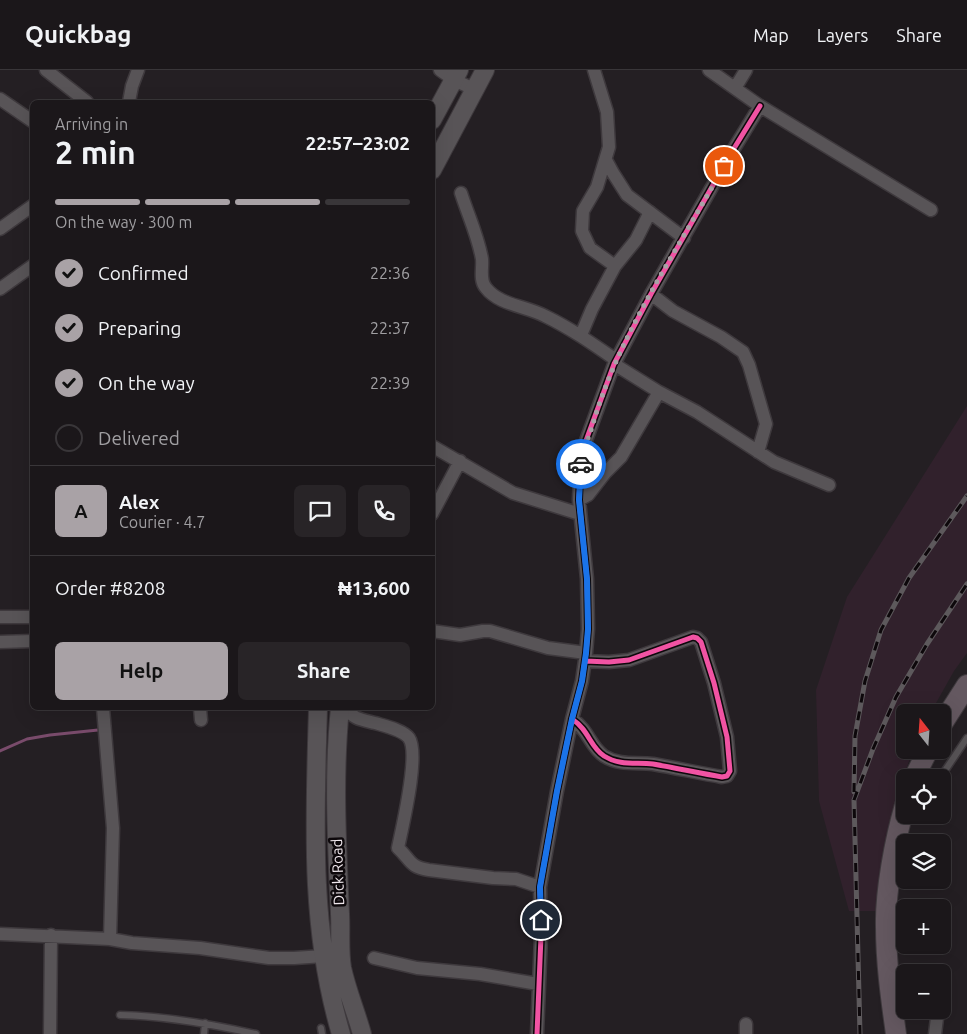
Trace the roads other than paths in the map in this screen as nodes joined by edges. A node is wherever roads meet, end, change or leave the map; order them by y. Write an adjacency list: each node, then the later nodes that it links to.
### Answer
1 (46, 70): 11 (street)
2 (138, 70): 12 (street)
3 (485, 70): 9 (main road)
4 (594, 70): 16 (street)
5 (709, 70): 8 (street)
6 (746, 70): 8 (street)
7 (451, 73): 9 (street); 14 (main road)
8 (735, 88): 13 (street)
9 (476, 90): 17 (main road)
10 (0, 99): 15 (street)
11 (84, 100)
12 (129, 100)
13 (760, 106): 20 (street); 23 (street)
14 (435, 113)
15 (30, 120)
16 (606, 160): 21 (street); 24 (street)
17 (435, 165)
18 (461, 193): 28 (street)
19 (30, 207): 22 (street)
20 (931, 210)
21 (650, 212): 23 (street); 24 (street)
22 (0, 229)
23 (684, 238): 27 (street)
24 (615, 266): 28 (street)
25 (30, 267): 26 (street)
26 (0, 289)
27 (651, 294): 29 (street); 32 (street)
28 (581, 335): 29 (street)
29 (615, 362): 30 (street); 35 (street)
30 (659, 392): 32 (street); 35 (street)
31 (435, 448): 33 (street)
32 (758, 452): 34 (street)
33 (460, 461): 36 (street); 37 (street)
34 (830, 485)
35 (579, 500): 37 (street)
36 (435, 508)
37 (580, 514): 43 (street)
38 (0, 617): 39 (street)
39 (30, 617)
40 (435, 631): 43 (street)
41 (30, 641): 42 (street)
42 (0, 642)
43 (585, 657): 50 (street); 50 (street)
44 (967, 685): 49 (highway)
45 (103, 710): 57 (street)
46 (318, 710): 58 (main road, Dick Road)
47 (340, 710): 68 (main road, Dick Road)
48 (347, 710): 54 (street)
49 (951, 710)
50 (572, 719): 54 (street)
51 (967, 738): 52 (lane)
52 (946, 769)
53 (901, 824): 70 (highway)
54 (540, 887): 60 (street)
55 (0, 934): 56 (street)
56 (51, 935): 57 (street); 64 (street)
57 (110, 938): 58 (street)
58 (324, 956): 67 (main road, Dick Road)
59 (374, 958): 60 (street)
60 (538, 984): 69 (street)
61 (120, 1015): 63 (lane)
62 (937, 1019): 71 (street)
63 (205, 1023): 65 (lane); 66 (lane)
64 (50, 1034)
65 (204, 1034)
66 (256, 1034)
67 (341, 1034)
68 (362, 1034)
69 (536, 1034)
70 (896, 1034)
71 (935, 1034)

